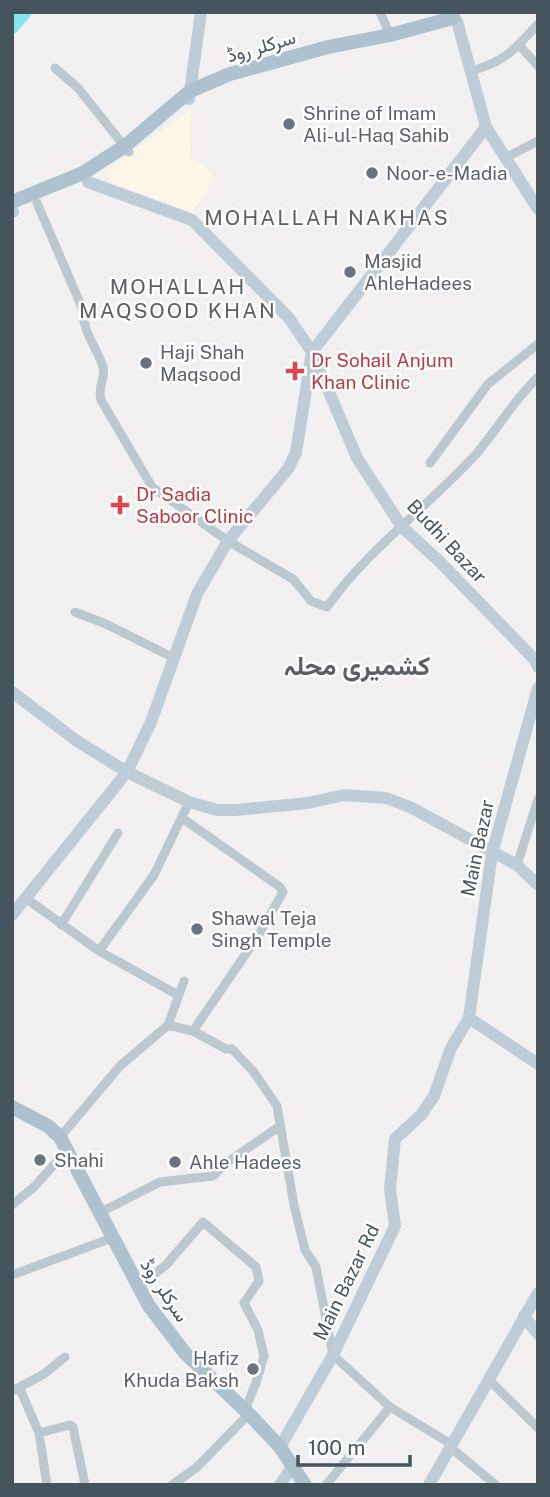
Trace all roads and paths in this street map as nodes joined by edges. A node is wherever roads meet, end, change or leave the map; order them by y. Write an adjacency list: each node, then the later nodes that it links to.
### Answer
1 (201, 12): 10 (street)
2 (380, 12): 5 (street)
3 (449, 14): 5 (main road, سرکلر روڈ); 9 (street)
4 (538, 24): 6 (street)
5 (390, 35): 10 (main road, سرکلر روڈ)
6 (519, 45): 7 (street); 9 (street)
7 (538, 66)
8 (55, 68): 13 (street)
9 (471, 71): 11 (street)
10 (194, 92): 13 (main road, سرکلر روڈ)
11 (486, 127): 14 (street); 21 (street)
12 (538, 141): 14 (street)
13 (127, 149): 15 (main road, سرکلر روڈ); 16 (main road, سرکلر روڈ)
14 (505, 158): 18 (street)
15 (88, 181): 17 (main road, سرکلر روڈ); 21 (street, Budhi Bazar)
16 (12, 202)
17 (37, 203): 19 (main road, سرکلر روڈ); 25 (street)
18 (538, 209)
19 (12, 212)
20 (538, 344): 23 (street)
21 (312, 352): 24 (street, Budhi Bazar); 25 (street)
22 (538, 377): 24 (street)
23 (430, 463)
24 (402, 527): 25 (street); 28 (street, Budhi Bazar)
25 (228, 541): 27 (street)
26 (75, 612): 27 (street)
27 (174, 658): 31 (street)
28 (538, 667)
29 (538, 688): 36 (street, Main Bazar)
30 (12, 692): 31 (street)
31 (127, 772): 33 (street); 39 (street)
32 (538, 799): 37 (street)
33 (189, 802): 34 (street); 36 (street)
34 (182, 818): 42 (street); 47 (street)
35 (118, 833): 41 (street)
36 (492, 853): 37 (street); 45 (street, Main Bazar)
37 (517, 865): 38 (street)
38 (538, 885)
39 (27, 899): 40 (street); 41 (street)
40 (12, 915)
41 (61, 925): 42 (street)
42 (99, 951): 44 (street)
43 (184, 981): 44 (street)
44 (178, 995): 46 (street)
45 (469, 1018): 48 (street); 61 (street, Main Bazar Rd)
46 (168, 1025): 47 (street); 51 (street)
47 (193, 1031): 50 (street)
48 (538, 1064)
49 (12, 1107): 51 (main road, سرکلر روڈ)
50 (280, 1126): 54 (street); 61 (street)
51 (60, 1137): 52 (main road, سرکلر روڈ)
52 (67, 1150): 53 (street); 54 (main road, سرکلر روڈ)
53 (12, 1205)
54 (101, 1212): 55 (main road, سرکلر روڈ)
55 (112, 1238): 56 (street); 57 (main road, سرکلر روڈ)
56 (12, 1275)
57 (138, 1287): 66 (main road, سرکلر روڈ); 66 (street)
58 (538, 1293): 59 (street)
59 (524, 1316): 60 (street); 63 (street)
60 (538, 1334)
61 (333, 1355): 65 (street); 70 (street, Main Bazar Rd)
62 (65, 1357): 64 (street)
63 (488, 1379): 67 (street); 69 (street)
64 (16, 1390): 68 (street)
65 (390, 1407): 69 (street); 77 (street)
66 (247, 1412): 70 (main road, سرکلر روڈ); 74 (street)
67 (538, 1428)
68 (39, 1433): 72 (street); 73 (street)
69 (451, 1445): 78 (street); 79 (street)
70 (280, 1447): 71 (main road, سرکلر روڈ)
71 (292, 1467): 75 (street); 76 (main road, سرکلر روڈ)
72 (47, 1485)
73 (85, 1485)
74 (172, 1485)
75 (280, 1485)
76 (305, 1485)
77 (326, 1485)
78 (429, 1485)
79 (496, 1485)

